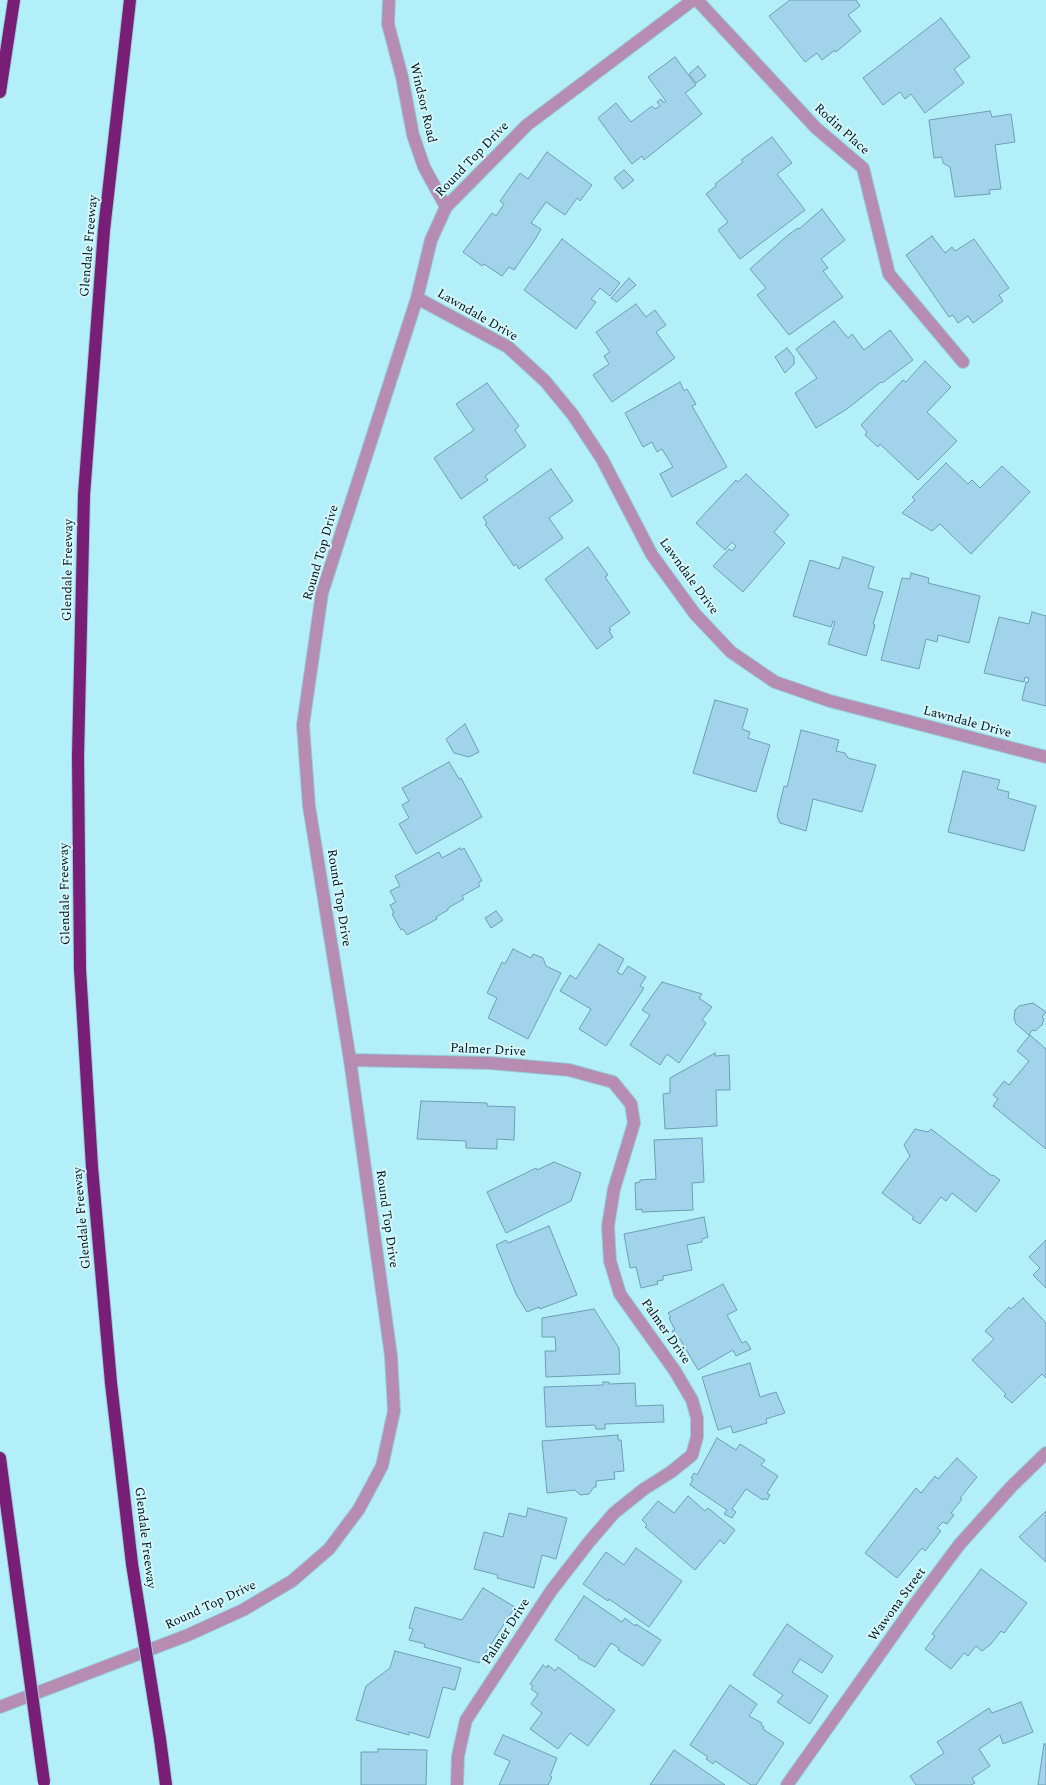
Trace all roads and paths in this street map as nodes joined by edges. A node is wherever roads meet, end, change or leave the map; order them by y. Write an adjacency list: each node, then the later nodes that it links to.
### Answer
1 (14, 0): 6 (highway)
2 (130, 0): 16 (highway, Glendale Freeway, bridge)
3 (390, 0): 7 (street, Windsor Road)
4 (693, 0): 7 (street, Round Top Drive)
5 (697, 0): 9 (street, Rodin Place)
6 (0, 92)
7 (446, 207): 8 (street, Round Top Drive)
8 (417, 298): 10 (street, Lawndale Drive); 11 (street, Round Top Drive)
9 (963, 362)
10 (1046, 757)
11 (350, 1060): 14 (street, Round Top Drive); 17 (street, Palmer Drive)
12 (1046, 1453): 18 (street, Wawona Street)
13 (0, 1458): 15 (highway, bridge)
14 (0, 1707)
15 (44, 1784)
16 (166, 1785)
17 (457, 1785)
18 (787, 1785)

